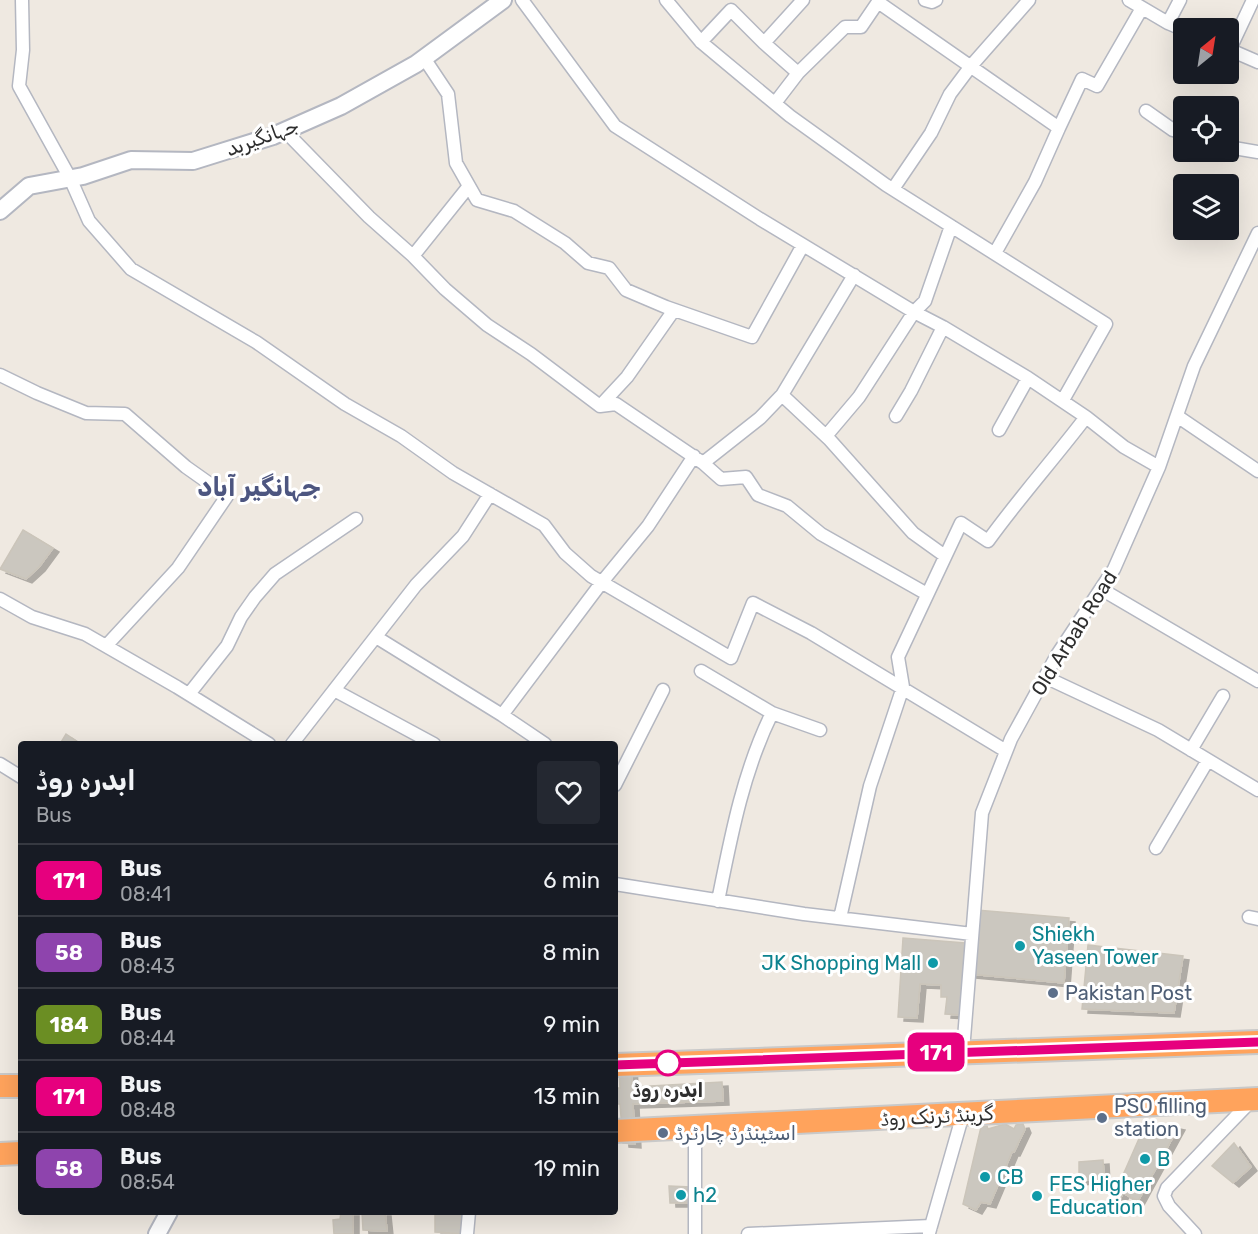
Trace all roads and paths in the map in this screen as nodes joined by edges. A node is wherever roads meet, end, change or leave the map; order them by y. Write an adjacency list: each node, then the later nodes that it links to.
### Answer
1 (21, 0): 30 (street)
2 (503, 0): 19 (street, جہانگیربد)
3 (522, 0): 36 (street)
4 (666, 0): 16 (street)
5 (803, 0): 17 (street)
6 (926, 0): 7 (street)
7 (936, 0)
8 (1029, 0): 21 (street)
9 (1129, 0): 12 (street)
10 (1180, 0): 13 (street)
11 (1253, 0): 15 (street)
12 (1142, 8): 13 (street); 25 (street)
13 (1168, 23): 14 (street)
14 (1173, 25)
15 (1239, 29)
16 (701, 42): 17 (street); 23 (street)
17 (764, 43): 22 (street)
18 (1239, 53): 20 (street)
19 (424, 58): 27 (street, جہانگیربد); 31 (street)
20 (1258, 62)
21 (970, 66): 22 (street); 25 (street); 32 (street)
22 (798, 73): 23 (street)
23 (775, 103): 32 (street)
24 (1146, 111): 26 (street)
25 (1059, 128): 37 (street)
26 (1173, 130)
27 (285, 131): 30 (street, جہانگیربد); 38 (street)
28 (1239, 149): 29 (street)
29 (1258, 152)
30 (70, 178): 33 (street, جہانگیربد); 56 (street)
31 (469, 186): 38 (street); 40 (street)
32 (893, 189): 34 (street)
33 (0, 211)
34 (951, 226): 37 (street); 41 (street)
35 (1258, 233): 49 (street, Old Arbab Road)
36 (803, 245): 39 (street); 40 (street)
37 (995, 253): 46 (street)
38 (413, 256): 47 (street)
39 (854, 275): 41 (street); 45 (street)
40 (674, 310): 47 (street)
41 (914, 312): 42 (street); 52 (street)
42 (943, 327): 44 (street); 48 (street)
43 (0, 375): 64 (street)
44 (1028, 378): 46 (street); 51 (street)
45 (782, 395): 52 (street); 53 (street)
46 (1063, 400): 50 (street)
47 (600, 406): 53 (street)
48 (896, 416)
49 (1177, 416): 54 (street, Old Arbab Road); 55 (street)
50 (1086, 417): 54 (street); 58 (street)
51 (999, 430)
52 (826, 436): 58 (street)
53 (698, 460): 59 (street); 61 (street)
54 (1159, 467): 60 (street, Old Arbab Road)
55 (1258, 471)
56 (490, 494): 59 (street); 63 (street)
57 (356, 519): 71 (street)
58 (945, 556): 61 (street)
59 (602, 582): 68 (street); 74 (street)
60 (1101, 589): 66 (street, Old Arbab Road); 67 (street)
61 (927, 594): 68 (street)
62 (0, 599): 64 (street)
63 (376, 637): 69 (street); 74 (street)
64 (106, 646): 71 (street)
65 (701, 672): 73 (street)
66 (1045, 677): 80 (street); 81 (street, Old Arbab Road)
67 (1258, 681)
68 (903, 687): 81 (street); 90 (street)
69 (334, 690): 78 (street); 79 (street)
70 (663, 690): 85 (street)
71 (189, 694): 77 (street)
72 (1223, 696): 80 (street)
73 (772, 712): 75 (street); 89 (street)
74 (502, 715): 76 (street)
75 (820, 730)
76 (526, 739)
77 (264, 741)
78 (294, 741)
79 (428, 741)
80 (1191, 750): 82 (street)
81 (1006, 751): 91 (street, Old Arbab Road)
82 (1208, 760): 86 (street); 87 (street)
83 (0, 764): 84 (street)
84 (18, 775)
85 (618, 779)
86 (1258, 790)
87 (1156, 848)
88 (618, 884): 89 (street)
89 (718, 901): 90 (street)
90 (840, 918): 91 (street)
91 (972, 934): 93 (street, Old Arbab Road)
92 (1258, 1042): 93 (highway)
93 (963, 1051): 94 (highway)
94 (618, 1065)
95 (0, 1086): 96 (highway)
96 (18, 1086)
97 (1255, 1099): 98 (highway, گرینڈ ٹرنک روڈ); 110 (street)
98 (963, 1114): 99 (highway, گرینڈ ٹرنک روڈ); 105 (street)
99 (695, 1128): 100 (highway, گرینڈ ٹرنک روڈ); 108 (street)
100 (618, 1131)
101 (18, 1153): 102 (highway)
102 (0, 1154)
103 (167, 1215): 106 (street)
104 (469, 1215): 107 (street)
105 (930, 1230): 109 (street)
106 (157, 1234)
107 (467, 1234)
108 (695, 1234)
109 (748, 1234)
110 (1195, 1234)

